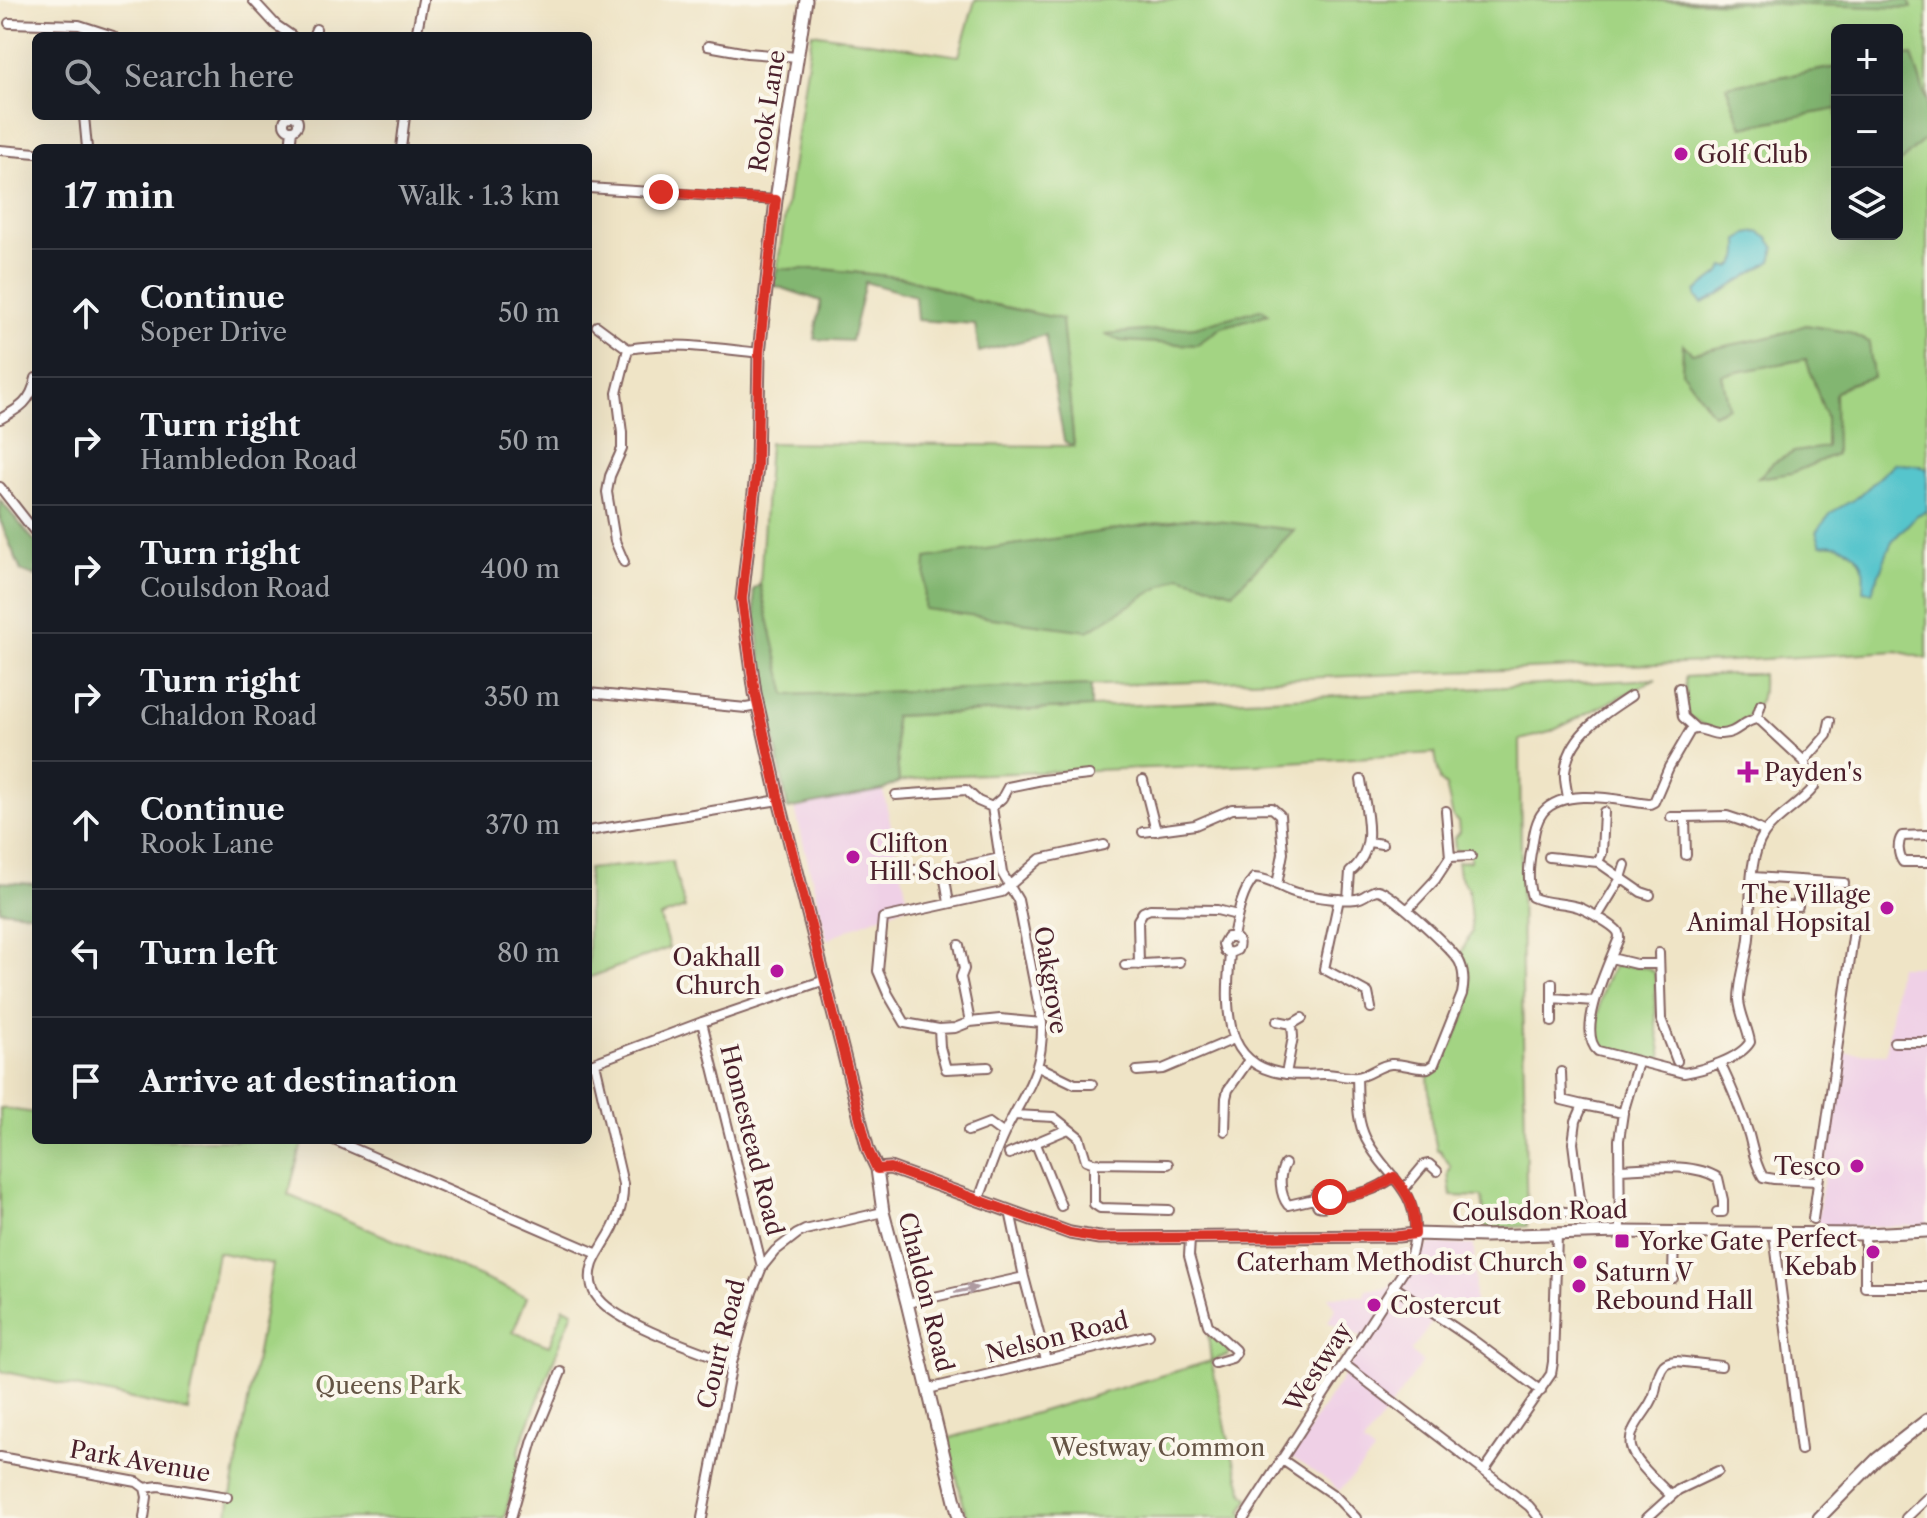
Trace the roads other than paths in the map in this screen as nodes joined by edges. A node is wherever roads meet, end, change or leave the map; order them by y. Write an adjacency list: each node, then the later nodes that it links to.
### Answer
1 (253, 0): 6 (street)
2 (423, 0): 7 (street)
3 (806, 0): 9 (main road, Rook Lane)
4 (9, 23): 5 (street)
5 (95, 32)
6 (286, 32)
7 (417, 32)
8 (708, 46): 9 (street)
9 (798, 57): 19 (main road, Rook Lane)
10 (84, 120): 13 (street)
11 (404, 120): 15 (street)
12 (292, 130): 14 (street)
13 (87, 144)
14 (290, 144)
15 (402, 144)
16 (0, 150): 17 (street)
17 (32, 153)
18 (592, 188): 19 (street)
19 (776, 200): 22 (main road, Rook Lane)
20 (597, 326): 21 (street)
21 (628, 349): 22 (street); 27 (street)
22 (759, 353): 32 (main road, Rook Lane)
23 (32, 390): 24 (street)
24 (0, 419)
25 (0, 487): 26 (street)
26 (32, 528)
27 (624, 562)
28 (1679, 688): 35 (street)
29 (592, 693): 32 (street)
30 (1631, 696): 41 (street)
31 (1761, 704): 33 (street)
32 (757, 706): 42 (main road, Chaldon Road)
33 (1756, 719): 35 (street); 36 (street)
34 (1830, 721): 36 (street)
35 (1695, 728): 41 (street)
36 (1804, 761): 51 (street)
37 (1089, 775): 43 (street)
38 (1143, 780): 49 (street)
39 (1361, 780): 53 (street)
40 (896, 795): 43 (street)
41 (1568, 798): 78 (street)
42 (779, 800): 48 (street); 87 (main road, Chaldon Road)
43 (992, 807): 60 (street, Oakgrove)
44 (1446, 811): 58 (street)
45 (1604, 812): 61 (street)
46 (1671, 817): 47 (street)
47 (1685, 817): 51 (street); 56 (street)
48 (592, 830)
49 (1156, 831): 50 (street); 70 (street)
50 (1143, 832)
51 (1765, 832): 66 (street)
52 (1927, 835): 62 (street)
53 (1369, 842): 54 (street); 73 (street)
54 (1382, 844)
55 (1104, 845): 71 (street)
56 (1686, 855)
57 (1471, 856): 58 (street)
58 (1450, 857): 76 (street)
59 (1549, 857): 61 (street)
60 (1000, 858): 65 (street); 71 (street, Oakgrove)
61 (1598, 862): 67 (street)
62 (1927, 862)
63 (1625, 865): 67 (street)
64 (908, 871): 65 (street)
65 (944, 874): 74 (street)
66 (1753, 877): 68 (street); 106 (street)
67 (1621, 878): 72 (street); 78 (street)
68 (1800, 880): 69 (street); 75 (street)
69 (1844, 883)
70 (1277, 885): 73 (street); 77 (street)
71 (1009, 886): 74 (street); 97 (street, Oakgrove)
72 (1650, 895)
73 (1344, 899): 76 (street); 91 (street)
74 (949, 903): 99 (street)
75 (1781, 906)
76 (1407, 910): 114 (street)
77 (1237, 915): 86 (street); 100 (street)
78 (1597, 917): 82 (street)
79 (1855, 923): 135 (street)
80 (959, 945): 95 (street)
81 (1659, 953): 84 (street)
82 (1611, 958): 84 (street); 90 (street)
83 (1179, 962): 86 (street)
84 (1659, 964): 104 (street)
85 (1125, 965): 86 (street)
86 (1139, 965)
87 (825, 980): 94 (street); 131 (main road, Chaldon Road)
88 (1552, 983): 89 (street)
89 (1552, 998): 90 (street); 96 (street)
90 (1594, 1001): 105 (street)
91 (1371, 1008)
92 (1302, 1018): 98 (street)
93 (1277, 1021): 98 (street)
94 (702, 1022): 107 (street); 154 (street, Homestead Road)
95 (970, 1022): 97 (street); 99 (street)
96 (1552, 1022)
97 (1042, 1023): 108 (street, Oakgrove)
98 (1292, 1024): 113 (street)
99 (939, 1029): 109 (street)
100 (1234, 1039): 103 (street); 111 (street)
101 (1894, 1042): 102 (street)
102 (1927, 1042)
103 (1249, 1060): 113 (street); 120 (street)
104 (1677, 1061)
105 (1638, 1062): 106 (street); 117 (street)
106 (1720, 1063): 135 (street)
107 (592, 1064)
108 (1038, 1066): 115 (street); 118 (street, Oakgrove)
109 (988, 1067)
110 (592, 1068): 153 (street)
111 (1137, 1071)
112 (1561, 1072): 116 (street)
113 (1286, 1074): 114 (street)
114 (1357, 1077): 134 (street)
115 (1092, 1084)
116 (1583, 1105): 117 (street); 140 (street)
117 (1623, 1113): 132 (street)
118 (1015, 1115): 121 (street); 124 (street, Oakgrove)
119 (1214, 1116): 120 (street)
120 (1225, 1116): 123 (street)
121 (1068, 1129): 126 (street); 128 (street)
122 (968, 1131): 124 (street)
123 (1225, 1131)
124 (1004, 1134): 137 (street, Oakgrove)
125 (343, 1144): 153 (street)
126 (1036, 1144): 127 (street); 138 (street)
127 (1009, 1154)
128 (1094, 1163): 129 (street); 139 (street)
129 (1168, 1164)
130 (1285, 1164): 134 (street)
131 (877, 1169): 137 (main road, Coulsdon Road); 142 (main road, Chaldon Road)
132 (1619, 1169): 143 (street); 146 (street)
133 (1437, 1171): 136 (street)
134 (1394, 1177): 136 (street)
135 (1818, 1181): 144 (street)
136 (1404, 1189): 148 (street)
137 (979, 1199): 141 (main road, Coulsdon Road)
138 (1061, 1206)
139 (1169, 1210)
140 (1545, 1210)
141 (1010, 1211): 152 (main road, Coulsdon Road); 155 (street)
142 (883, 1212): 154 (street, Court Road); 159 (main road, Chaldon Road)
143 (1717, 1212)
144 (1813, 1219)
145 (1927, 1231): 151 (main road, Coulsdon Road)
146 (1620, 1232): 147 (main road, Coulsdon Road); 149 (main road, Coulsdon Road)
147 (1674, 1233): 150 (main road, Coulsdon Road); 156 (street)
148 (1415, 1234): 149 (main road, Coulsdon Road); 152 (main road, Coulsdon Road); 157 (street, Westway)
149 (1557, 1234): 168 (street)
150 (1774, 1234): 151 (main road, Coulsdon Road); 170 (street)
151 (1865, 1234): 158 (street)
152 (1190, 1239): 163 (street)
153 (598, 1254): 162 (street)
154 (762, 1267): 162 (street, Court Road)
155 (1024, 1277): 159 (street, one-way to 155); 161 (street)
156 (1673, 1278)
157 (1393, 1286): 164 (street, Westway); 168 (street)
158 (1927, 1287)
159 (907, 1303): 167 (main road, Chaldon Road)
160 (1149, 1335): 161 (street, Nelson Road)
161 (1046, 1360): 167 (street, Nelson Road)
162 (732, 1363): 182 (street, Court Road)
163 (1215, 1363)
164 (1344, 1364): 172 (street, Westway); 173 (street)
165 (1721, 1366): 176 (street)
166 (561, 1372): 181 (street)
167 (928, 1389): 183 (main road, Chaldon Road)
168 (1541, 1391): 173 (street)
169 (1927, 1420): 187 (main road)
170 (1801, 1450)
171 (0, 1457): 175 (street, Park Avenue)
172 (1281, 1459): 179 (street, Westway); 184 (street)
173 (1484, 1471): 185 (street)
174 (1718, 1471): 176 (street)
175 (145, 1488): 177 (street, Park Avenue); 180 (street)
176 (1671, 1496): 186 (street)
177 (227, 1497)
178 (1927, 1498): 188 (street)
179 (1248, 1516)
180 (144, 1518)
181 (511, 1518)
182 (702, 1518)
183 (959, 1518)
184 (1356, 1518)
185 (1539, 1518)
186 (1647, 1518)
187 (1819, 1518)
188 (1906, 1518)

